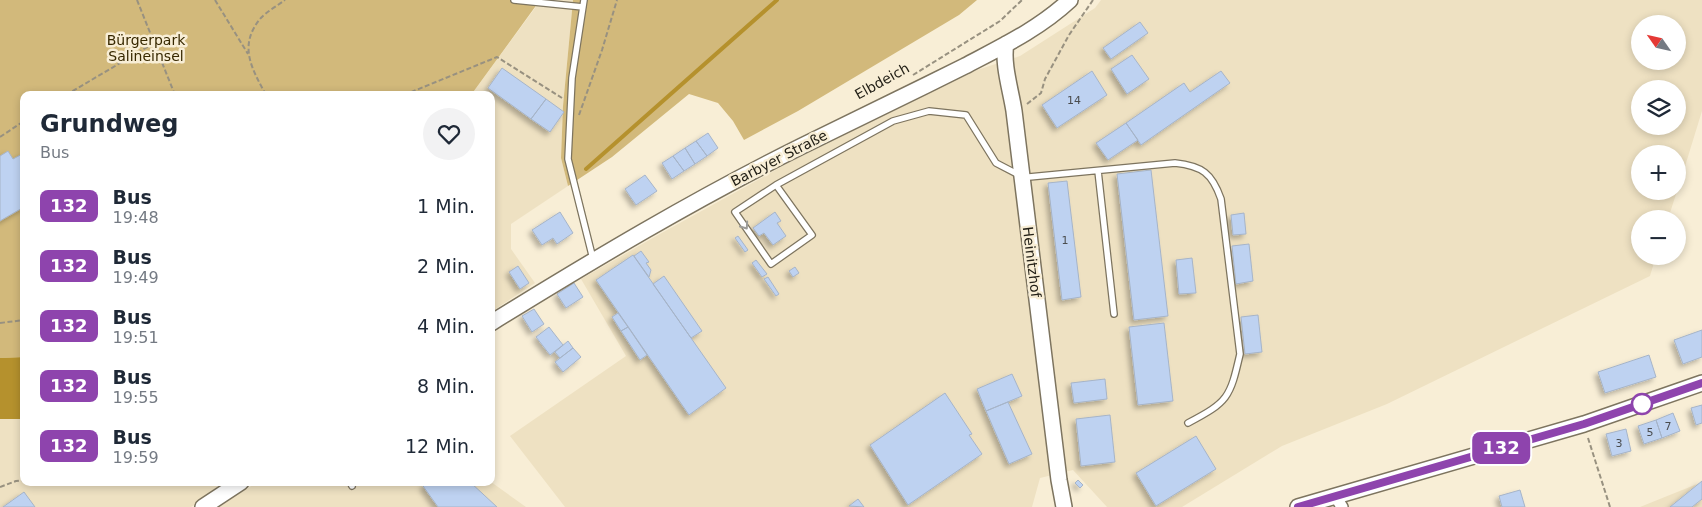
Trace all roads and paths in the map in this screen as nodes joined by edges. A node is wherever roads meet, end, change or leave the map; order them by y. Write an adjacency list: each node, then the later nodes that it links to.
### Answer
1 (137, 0): 10 (path)
2 (215, 0): 12 (path)
3 (285, 0): 12 (path)
4 (514, 0): 9 (lane)
5 (617, 0): 21 (path)
6 (1022, 0): 13 (path, Elbdeich)
7 (1093, 0): 19 (path)
8 (1067, 1): 11 (street, Barbyer Straße)
9 (584, 3): 18 (lane)
10 (154, 43): 14 (path); 15 (path)
11 (1006, 44): 24 (street, Heinitzhof); 26 (street, Barbyer Straße)
12 (248, 54): 16 (path)
13 (910, 78)
14 (73, 91)
15 (173, 91)
16 (264, 91)
17 (414, 91): 18 (path)
18 (571, 103): 21 (lane)
19 (1022, 108)
20 (20, 124): 22 (path)
21 (569, 129): 26 (lane)
22 (0, 136)
23 (1098, 171): 24 (lane); 27 (lane); 32 (lane)
24 (1021, 176): 25 (lane); 35 (street, Heinitzhof)
25 (776, 185): 25 (lane, one-way to 25)
26 (594, 260): 29 (street, Barbyer Straße)
27 (1114, 314)
28 (20, 320): 30 (path)
29 (495, 321)
30 (0, 323)
31 (1702, 383): 33 (street)
32 (1188, 423)
33 (1584, 424): 38 (street); 43 (path)
34 (20, 480): 37 (path)
35 (1059, 480): 40 (street, Heinitzhof); 41 (street, Heinitzhof)
36 (235, 486): 39 (street)
37 (0, 487)
38 (1339, 502): 42 (street)
39 (204, 507)
40 (1064, 507)
41 (1070, 507)
42 (1298, 507)
43 (1610, 507)

